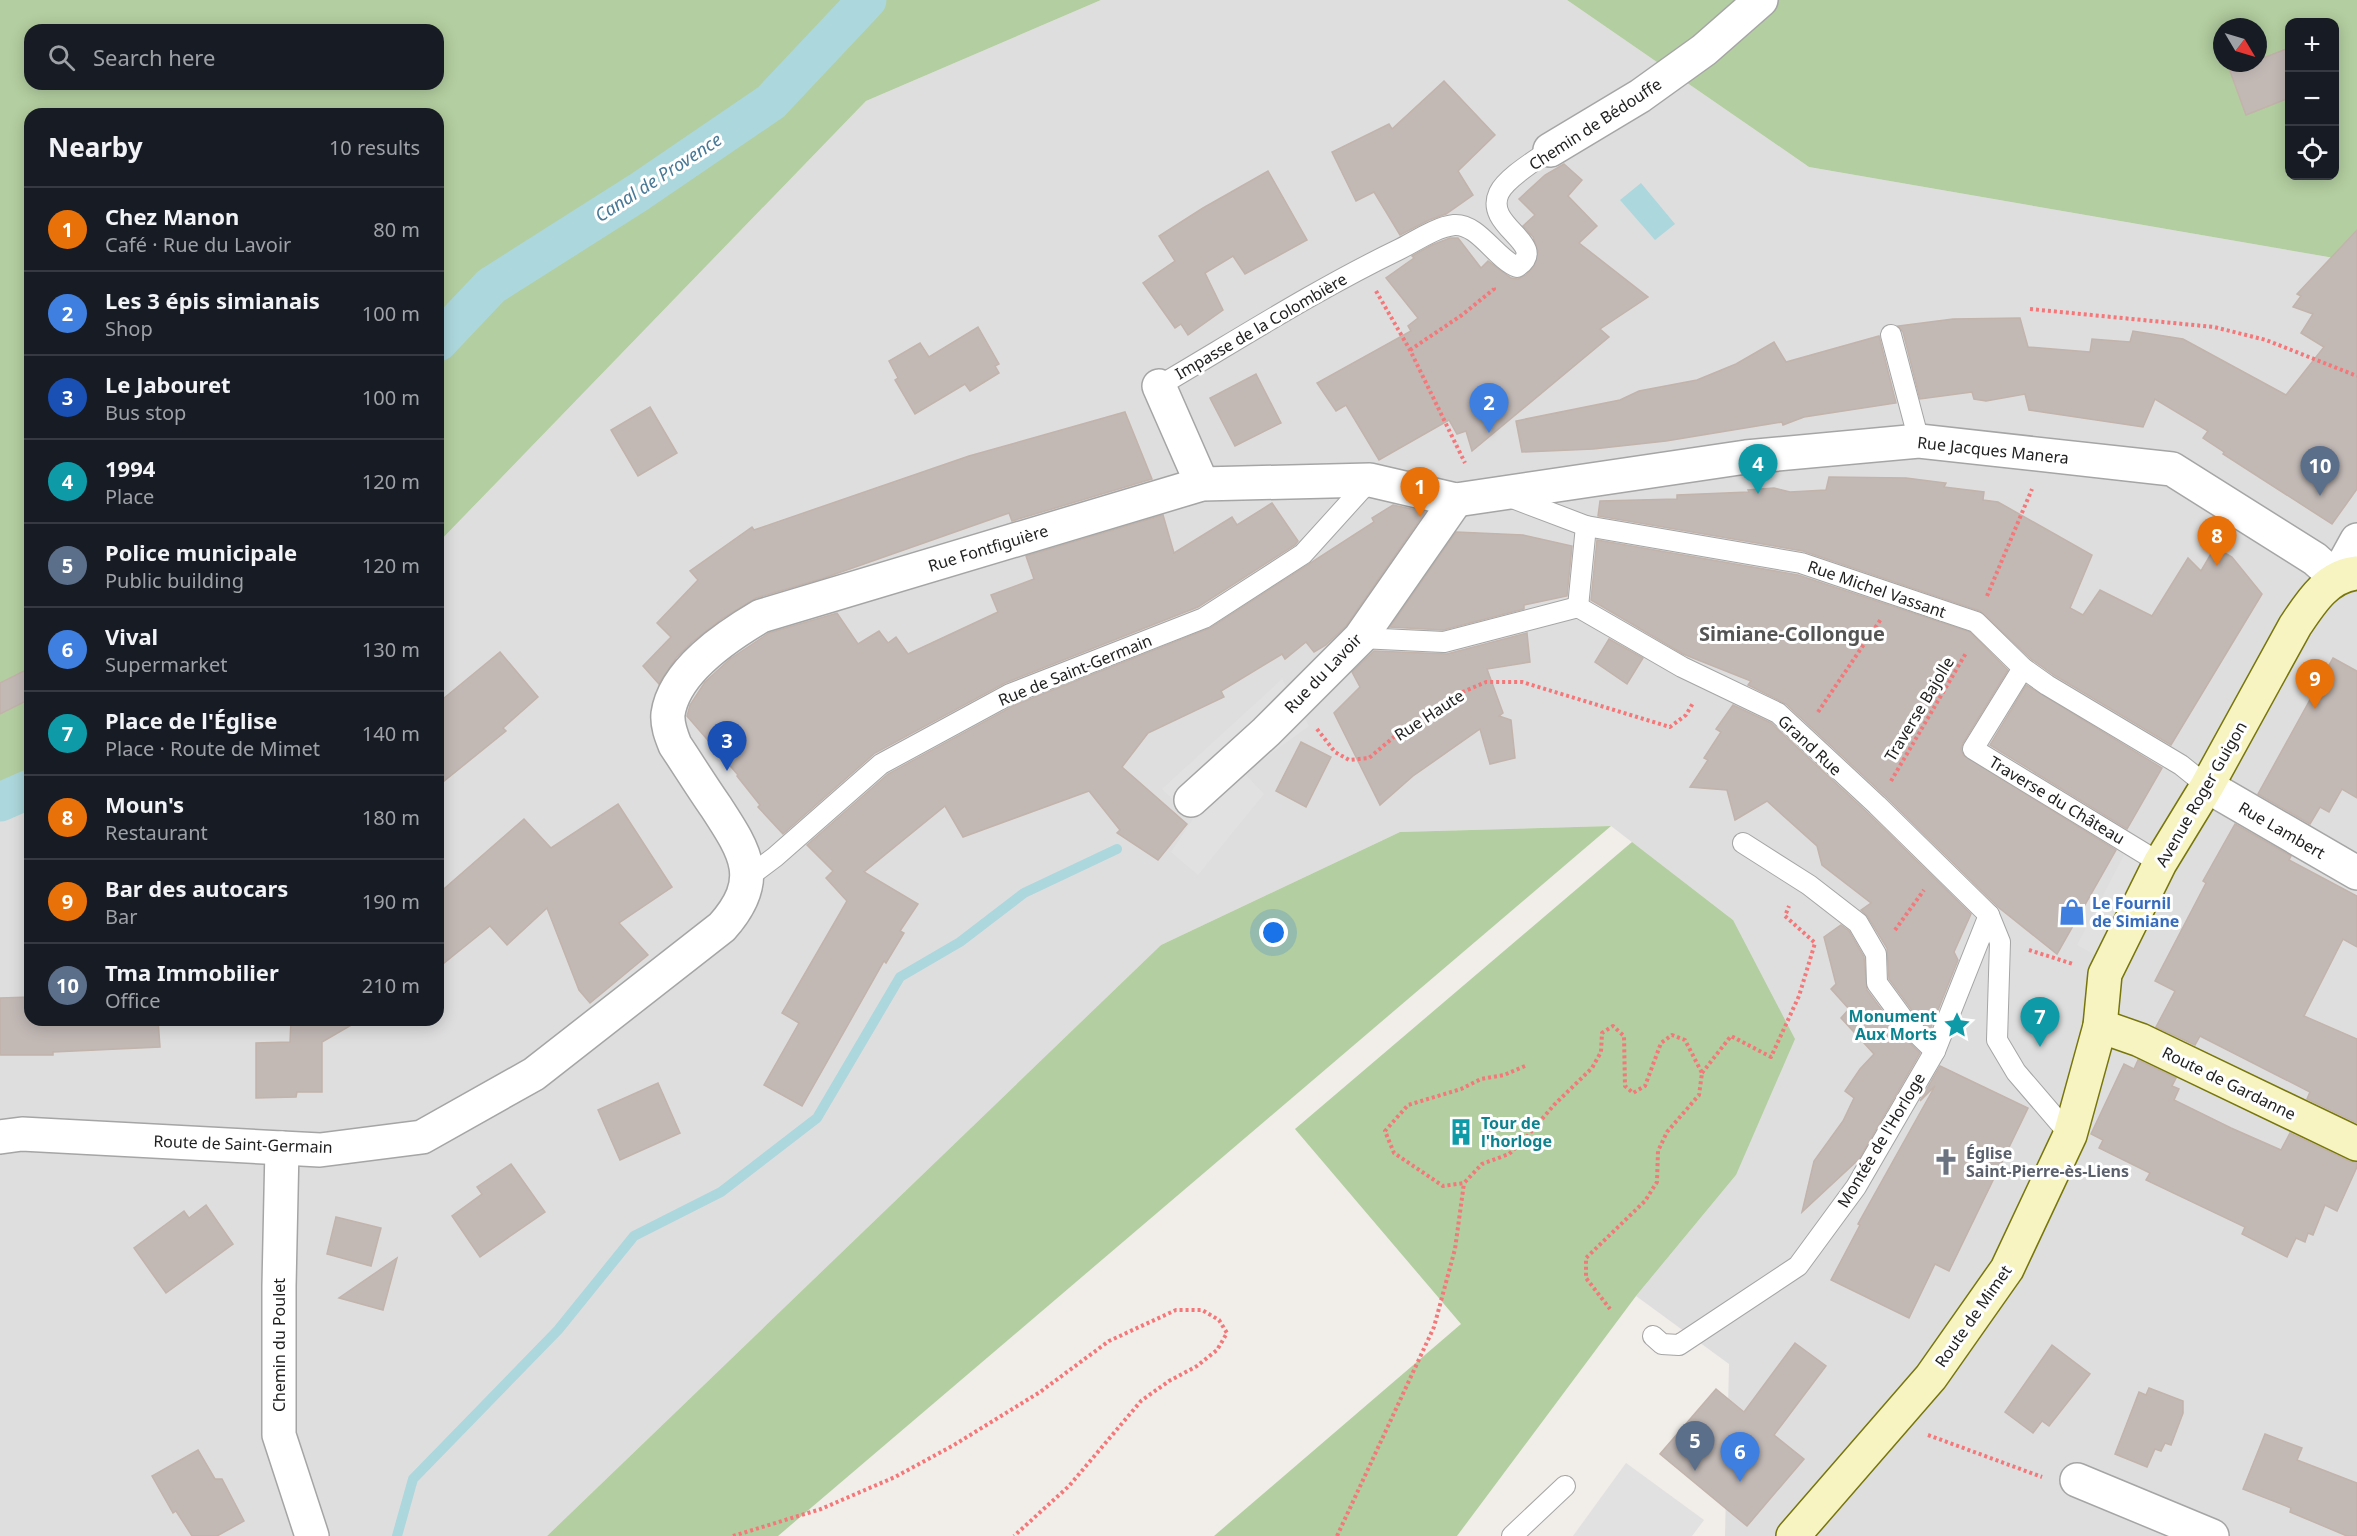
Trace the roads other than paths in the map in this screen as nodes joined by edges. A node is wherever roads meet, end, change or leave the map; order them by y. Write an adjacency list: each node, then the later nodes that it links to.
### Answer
1 (1761, 0): 2 (street, Chemin de Bédouffe)
2 (1550, 150): 3 (lane, Chemin de Bédouffe)
3 (1363, 267): 5 (lane, Impasse de la Colombière)
4 (1891, 335): 6 (lane)
5 (1159, 386): 8 (street)
6 (1918, 441): 9 (street, Rue Jacques Manera); 12 (street, Rue Jacques Manera)
7 (1370, 480): 8 (street, Rue Fontfiguière); 9 (street, Rue Jacques Manera); 21 (lane, Rue de Saint-Germain)
8 (1202, 484): 21 (street, Rue Fontfiguière)
9 (1480, 496): 10 (lane, Rue Michel Vassant); 14 (street, Rue du Lavoir)
10 (1586, 526): 13 (lane); 15 (lane, Rue Michel Vassant)
11 (2357, 540): 12 (street)
12 (2347, 575): 16 (main road, Avenue Roger Guigon)
13 (1578, 607): 14 (lane); 22 (lane, Grand Rue)
14 (1360, 638): 17 (street, Rue du Lavoir)
15 (2023, 668): 16 (lane, Rue Michel Vassant); 19 (lane, Traverse du Château)
16 (2207, 786): 19 (main road, Avenue Roger Guigon); 20 (street, Rue Lambert)
17 (1191, 800)
18 (1743, 843): 24 (lane)
19 (2160, 863): 23 (main road, Avenue Roger Guigon)
20 (2357, 873)
21 (747, 878): 28 (street, Route de Saint-Germain)
22 (1989, 915): 24 (lane, Montée de l'Horloge); 25 (lane, Grand Rue)
23 (2100, 1026): 25 (main road, Route de Mimet); 27 (main road, Route de Gardanne)
24 (1935, 1051): 29 (lane, Montée de l'Horloge)
25 (2070, 1135): 34 (main road, Route de Mimet)
26 (0, 1137): 28 (street, Route de Saint-Germain)
27 (2357, 1144)
28 (282, 1148): 32 (street, Chemin du Poulet)
29 (1653, 1336)
30 (2077, 1480): 35 (street)
31 (1565, 1485): 33 (lane)
32 (312, 1536)
33 (1512, 1536)
34 (1793, 1536)
35 (2212, 1536)

